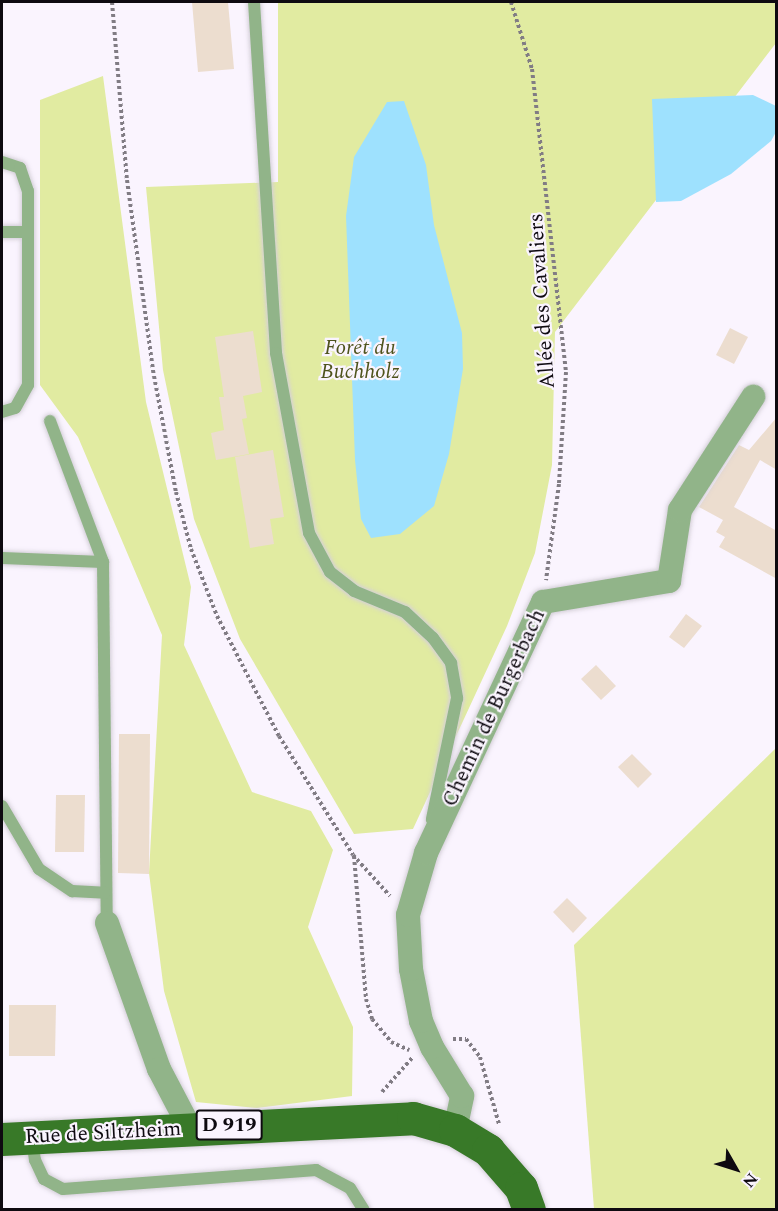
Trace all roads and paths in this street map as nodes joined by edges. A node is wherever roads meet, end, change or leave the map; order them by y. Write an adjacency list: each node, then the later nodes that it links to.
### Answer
1 (111, 2): 15 (path)
2 (254, 2): 14 (lane)
3 (512, 2): 12 (path, Allée des Cavaliers)
4 (2, 162): 6 (lane)
5 (2, 232): 6 (lane)
6 (28, 232): 8 (lane)
7 (753, 397): 12 (street, Chemin de Burgerbach)
8 (2, 412)
9 (50, 421): 11 (lane)
10 (2, 558): 11 (lane)
11 (103, 562): 16 (lane)
12 (543, 602): 14 (street, Chemin de Burgerbach)
13 (2, 806): 16 (lane)
14 (426, 853): 17 (street, Chemin de Burgerbach)
15 (353, 855): 17 (path); 19 (path)
16 (105, 893): 18 (lane)
17 (408, 915): 19 (street, Chemin de Burgerbach)
18 (107, 923): 21 (street)
19 (424, 1049): 20 (path); 22 (street, Chemin de Burgerbach); 23 (path)
20 (356, 1118): 21 (main road, Rue de Siltzheim / D 919); 22 (main road, Rue de Siltzheim / D 919)
21 (190, 1128): 24 (main road, Rue de Siltzheim / D 919)
22 (455, 1130): 26 (main road, D 919)
23 (505, 1131)
24 (17, 1138): 25 (lane)
25 (364, 1209)
26 (529, 1209)

